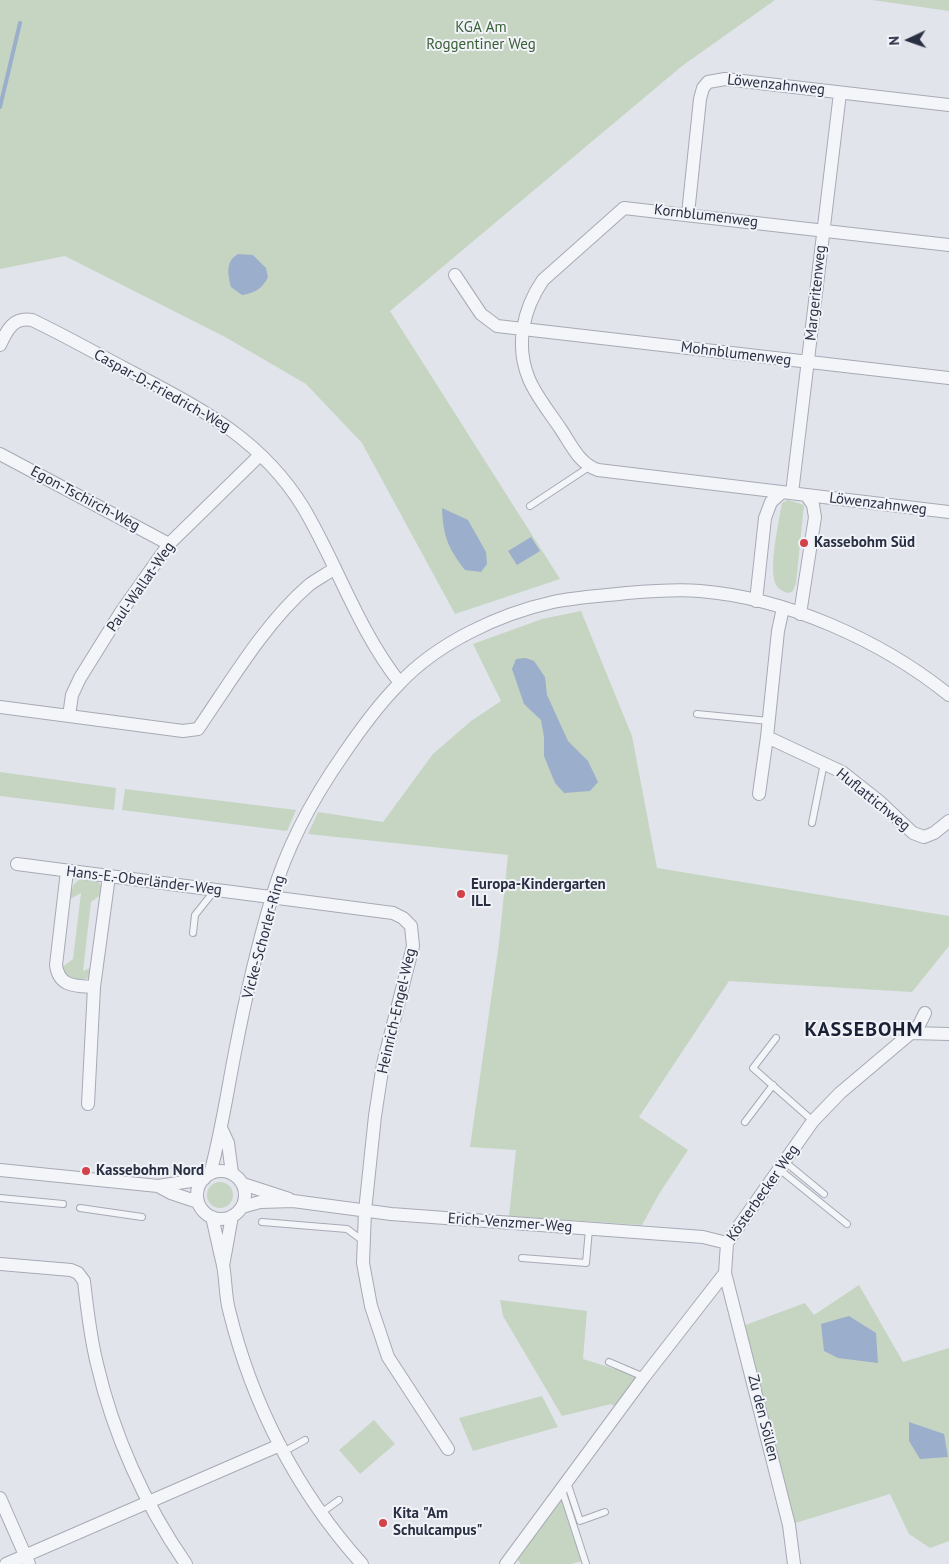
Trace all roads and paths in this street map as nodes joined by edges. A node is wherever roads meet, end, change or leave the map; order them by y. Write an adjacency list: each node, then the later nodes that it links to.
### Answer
1 (840, 93): 2 (street, Löwenzahnweg); 3 (street, Löwenzahnweg); 4 (street, Margeritenweg)
2 (949, 105)
3 (688, 214): 4 (street, Kornblumenweg); 7 (street, Kornblumenweg)
4 (822, 231): 5 (street, Kornblumenweg); 9 (street, Margeritenweg)
5 (949, 245)
6 (455, 275): 7 (street)
7 (523, 330): 9 (street, Mohnblumenweg); 13 (street, Kornblumenweg)
8 (0, 345): 12 (street, Caspar-D.-Friedrich-Weg)
9 (808, 362): 10 (street, Mohnblumenweg); 14 (street, Margeritenweg)
10 (949, 378)
11 (0, 454): 18 (street, Egon-Tschirch-Weg)
12 (260, 455): 18 (street, Paul-Wallat-Weg); 19 (street, Caspar-D.-Friedrich-Weg)
13 (589, 467): 14 (street); 16 (lane)
14 (787, 493): 15 (street); 20 (street)
15 (807, 496): 17 (street, Löwenzahnweg); 22 (street)
16 (530, 506)
17 (949, 512)
18 (169, 544): 27 (street, Paul-Wallat-Weg)
19 (335, 568): 23 (street, Caspar-D.-Friedrich-Weg); 27 (street)
20 (756, 601): 21 (street, Vicke-Schorler-Ring); 23 (street, Vicke-Schorler-Ring)
21 (783, 608): 22 (street, Vicke-Schorler-Ring); 28 (street)
22 (800, 614): 24 (street, Vicke-Schorler-Ring)
23 (400, 683): 38 (street, Vicke-Schorler-Ring)
24 (949, 695)
25 (0, 707): 27 (street)
26 (697, 714): 28 (lane)
27 (69, 716)
28 (769, 721): 29 (street)
29 (767, 737): 30 (street, Huflattichweg); 31 (street)
30 (824, 762): 32 (street, Huflattichweg); 33 (lane)
31 (759, 794)
32 (949, 821)
33 (812, 823)
34 (17, 864): 35 (street, Hans-E.-Oberländer-Weg)
35 (68, 871): 36 (street, Hans-E.-Oberländer-Weg); 40 (street)
36 (109, 876): 37 (street, Hans-E.-Oberländer-Weg); 40 (street)
37 (215, 890): 38 (street, Hans-E.-Oberländer-Weg); 39 (lane)
38 (272, 897): 49 (street, Vicke-Schorler-Ring); 63 (street, Heinrich-Engel-Weg)
39 (193, 933)
40 (94, 987): 46 (street)
41 (925, 1013): 42 (street, Kösterbecker Weg)
42 (911, 1033): 43 (street); 47 (street, Kösterbecker Weg)
43 (949, 1034)
44 (776, 1038): 45 (lane)
45 (773, 1085): 47 (lane); 48 (lane)
46 (88, 1104)
47 (813, 1121): 50 (street, Kösterbecker Weg)
48 (745, 1122)
49 (222, 1130): 52 (street, Vicke-Schorler-Ring); 53 (street, Vicke-Schorler-Ring)
50 (781, 1165): 56 (lane); 68 (lane); 71 (street, Kösterbecker Weg)
51 (0, 1170): 55 (street)
52 (232, 1173): 53 (street); 54 (street)
53 (207, 1176): 55 (street); 59 (street, Vicke-Schorler-Ring)
54 (243, 1184): 58 (street, Erich-Venzmer-Weg); 61 (street)
55 (158, 1186): 59 (street)
56 (824, 1194)
57 (0, 1198): 60 (lane)
58 (294, 1201): 61 (street, Erich-Venzmer-Weg); 63 (street, Erich-Venzmer-Weg)
59 (198, 1202): 66 (street)
60 (63, 1204)
61 (242, 1207): 64 (street)
62 (80, 1208): 65 (lane)
63 (364, 1211): 69 (street, Erich-Venzmer-Weg); 70 (street, Heinrich-Engel-Weg)
64 (232, 1216): 66 (street); 74 (street)
65 (142, 1217)
66 (212, 1217): 74 (street)
67 (262, 1222): 70 (lane)
68 (847, 1224)
69 (589, 1229): 71 (street, Erich-Venzmer-Weg); 72 (lane)
70 (362, 1240): 80 (street, Heinrich-Engel-Weg)
71 (727, 1243): 75 (street, Kösterbecker Weg)
72 (522, 1258)
73 (0, 1264): 84 (street)
74 (223, 1266): 79 (street)
75 (725, 1273): 77 (street); 93 (street, Zu den Söllen)
76 (610, 1362): 77 (lane)
77 (644, 1376): 81 (street)
78 (305, 1440): 79 (lane)
79 (281, 1449): 84 (street); 86 (street)
80 (448, 1449)
81 (564, 1486): 85 (lane); 91 (street); 92 (lane)
82 (0, 1498): 87 (street)
83 (339, 1500): 86 (lane)
84 (149, 1504): 87 (street); 89 (street)
85 (605, 1512)
86 (321, 1513): 90 (street)
87 (27, 1560): 88 (street)
88 (6, 1564)
89 (186, 1564)
90 (362, 1564)
91 (506, 1564)
92 (586, 1564)
93 (794, 1564)

